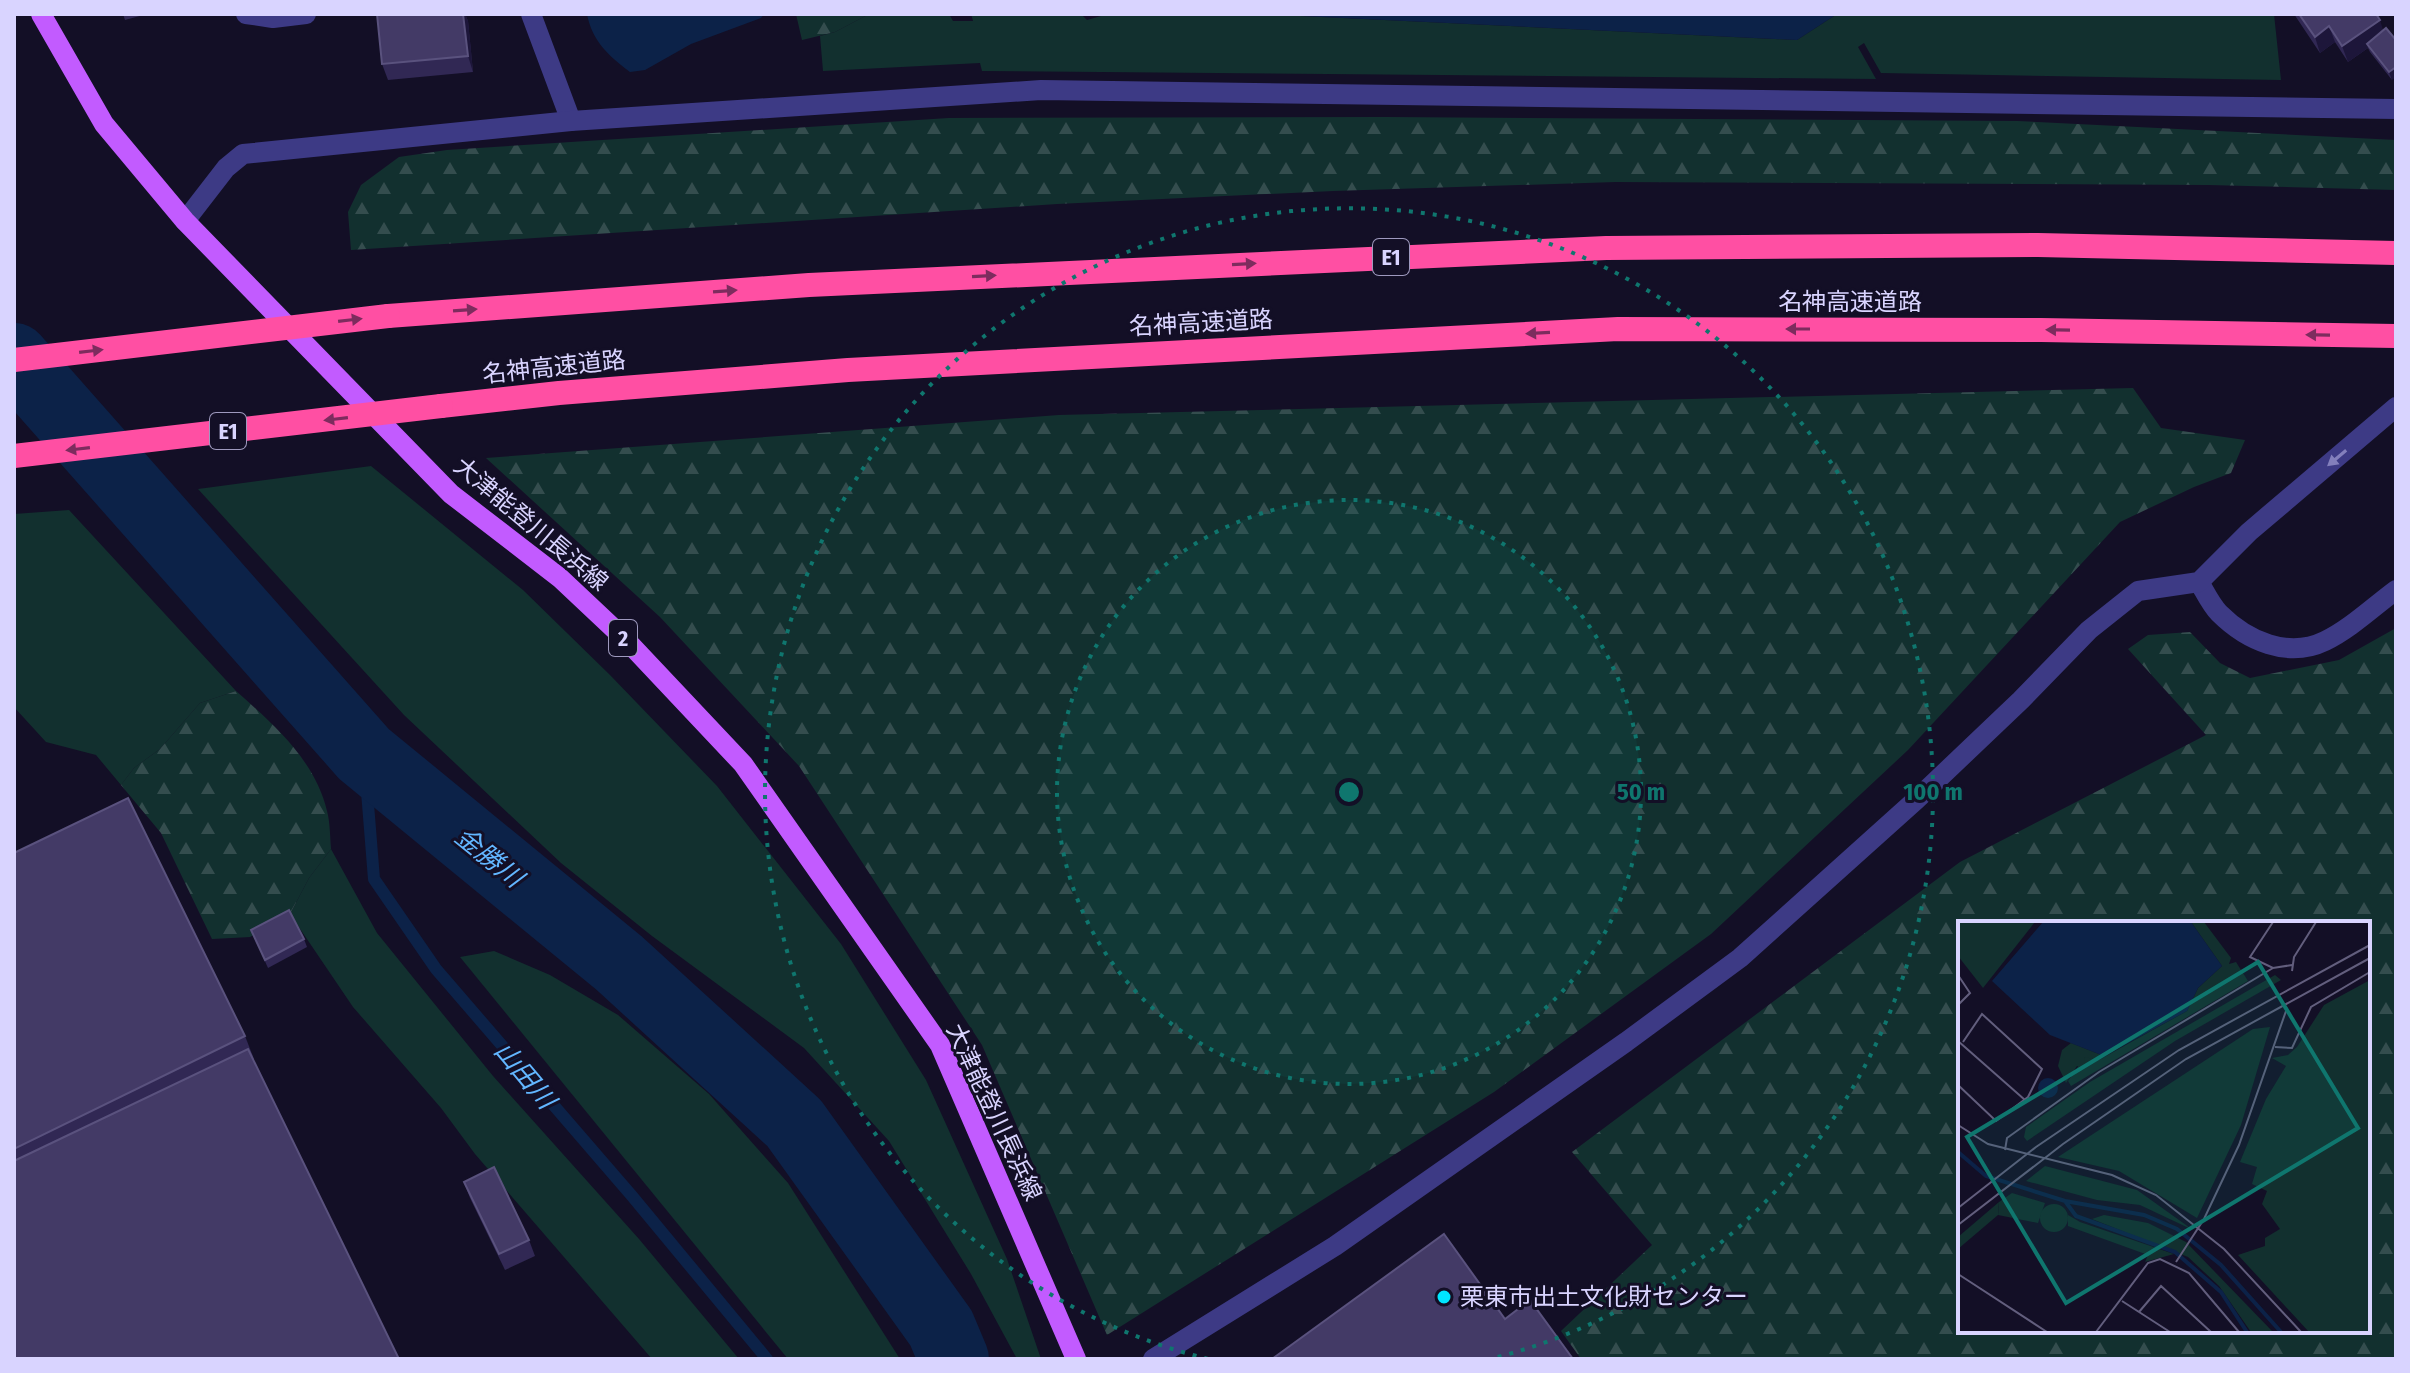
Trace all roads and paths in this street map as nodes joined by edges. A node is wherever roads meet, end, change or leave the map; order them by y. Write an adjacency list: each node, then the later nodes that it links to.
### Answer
1 (41, 14): 7 (main road, 大津能登川長浜線 / 2)
2 (246, 14): 3 (street)
3 (306, 14)
4 (531, 14): 6 (street)
5 (2396, 109): 6 (street)
6 (571, 121): 7 (street)
7 (185, 221): 15 (main road, 大津能登川長浜線 / 2)
8 (2396, 253): 10 (highway, E1, one-way to 8, bridge)
9 (2396, 336): 12 (highway, 名神高速道路 / E1, one-way to 12, bridge)
10 (14, 360)
11 (2396, 407): 13 (street, one-way to 13)
12 (14, 456)
13 (2199, 582): 14 (street); 16 (street)
14 (2396, 590)
15 (1076, 1359)
16 (1153, 1359)

